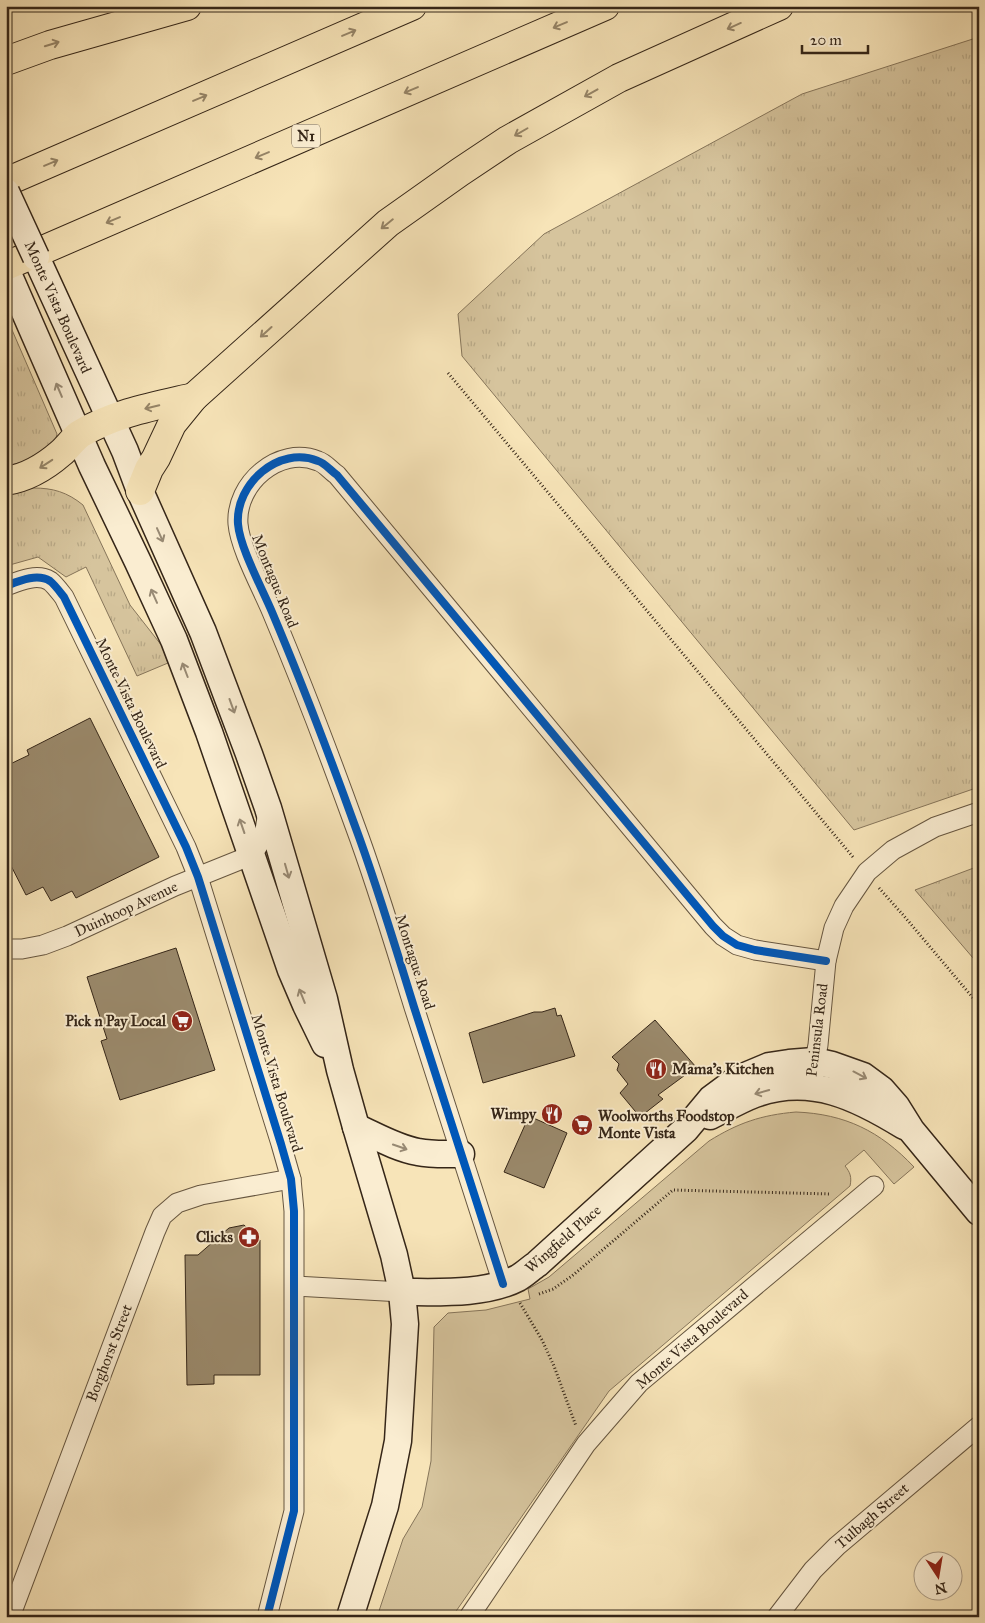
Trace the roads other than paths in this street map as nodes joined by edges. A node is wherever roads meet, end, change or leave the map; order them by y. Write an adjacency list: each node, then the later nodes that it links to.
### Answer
1 (186, 6): 5 (highway, one-way to 1)
2 (412, 6): 6 (highway, one-way to 2)
3 (605, 6): 8 (highway, N1, one-way to 8)
4 (779, 6): 9 (highway, one-way to 9)
5 (6, 61)
6 (6, 182)
7 (6, 192): 10 (main road, Monte Vista Boulevard, bridge)
8 (6, 268): 11 (main road, Monte Vista Boulevard, one-way to 8)
9 (194, 397): 10 (highway, one-way to 10); 13 (highway)
10 (110, 418): 11 (highway); 13 (main road, Monte Vista Boulevard)
11 (78, 435): 12 (highway, one-way to 12); 17 (main road, Monte Vista Boulevard, one-way to 11)
12 (6, 481)
13 (140, 491): 15 (main road, Monte Vista Boulevard, one-way to 15)
14 (6, 586): 18 (street, Monte Vista Boulevard)
15 (268, 808): 17 (street); 22 (main road, Monte Vista Boulevard, one-way to 22)
16 (979, 812): 20 (street, Peninsula Road)
17 (252, 855): 18 (street, Duinhoop Avenue); 22 (main road, Monte Vista Boulevard, one-way to 17)
18 (198, 877): 19 (street, Duinhoop Avenue); 28 (street, Monte Vista Boulevard)
19 (6, 949)
20 (826, 961): 21 (street, Peninsula Road); 27 (street, Montague Road)
21 (814, 1061): 23 (street, Peninsula Road); 25 (main road, Wingfield Place); 26 (main road, one-way to 26)
22 (340, 1070): 24 (main road, Monte Vista Boulevard)
23 (810, 1087): 25 (main road, Wingfield Place, one-way to 25); 26 (main road)
24 (356, 1127): 27 (main road, one-way to 27); 33 (main road, Monte Vista Boulevard)
25 (686, 1129): 32 (main road, Wingfield Place)
26 (911, 1130): 30 (main road)
27 (461, 1154): 32 (street, Montague Road)
28 (291, 1179): 31 (street, Monte Vista Boulevard); 35 (street, Borghorst Street)
29 (874, 1186): 38 (street, Monte Vista Boulevard)
30 (979, 1212)
31 (295, 1286): 33 (street, Wingfield Place); 36 (street, Monte Vista Boulevard)
32 (511, 1291): 33 (main road, Wingfield Place)
33 (402, 1292): 37 (main road, Monte Vista Boulevard)
34 (979, 1426): 39 (street, Tulbagh Street)
35 (10, 1617)
36 (267, 1617)
37 (350, 1617)
38 (469, 1617)
39 (777, 1617)

